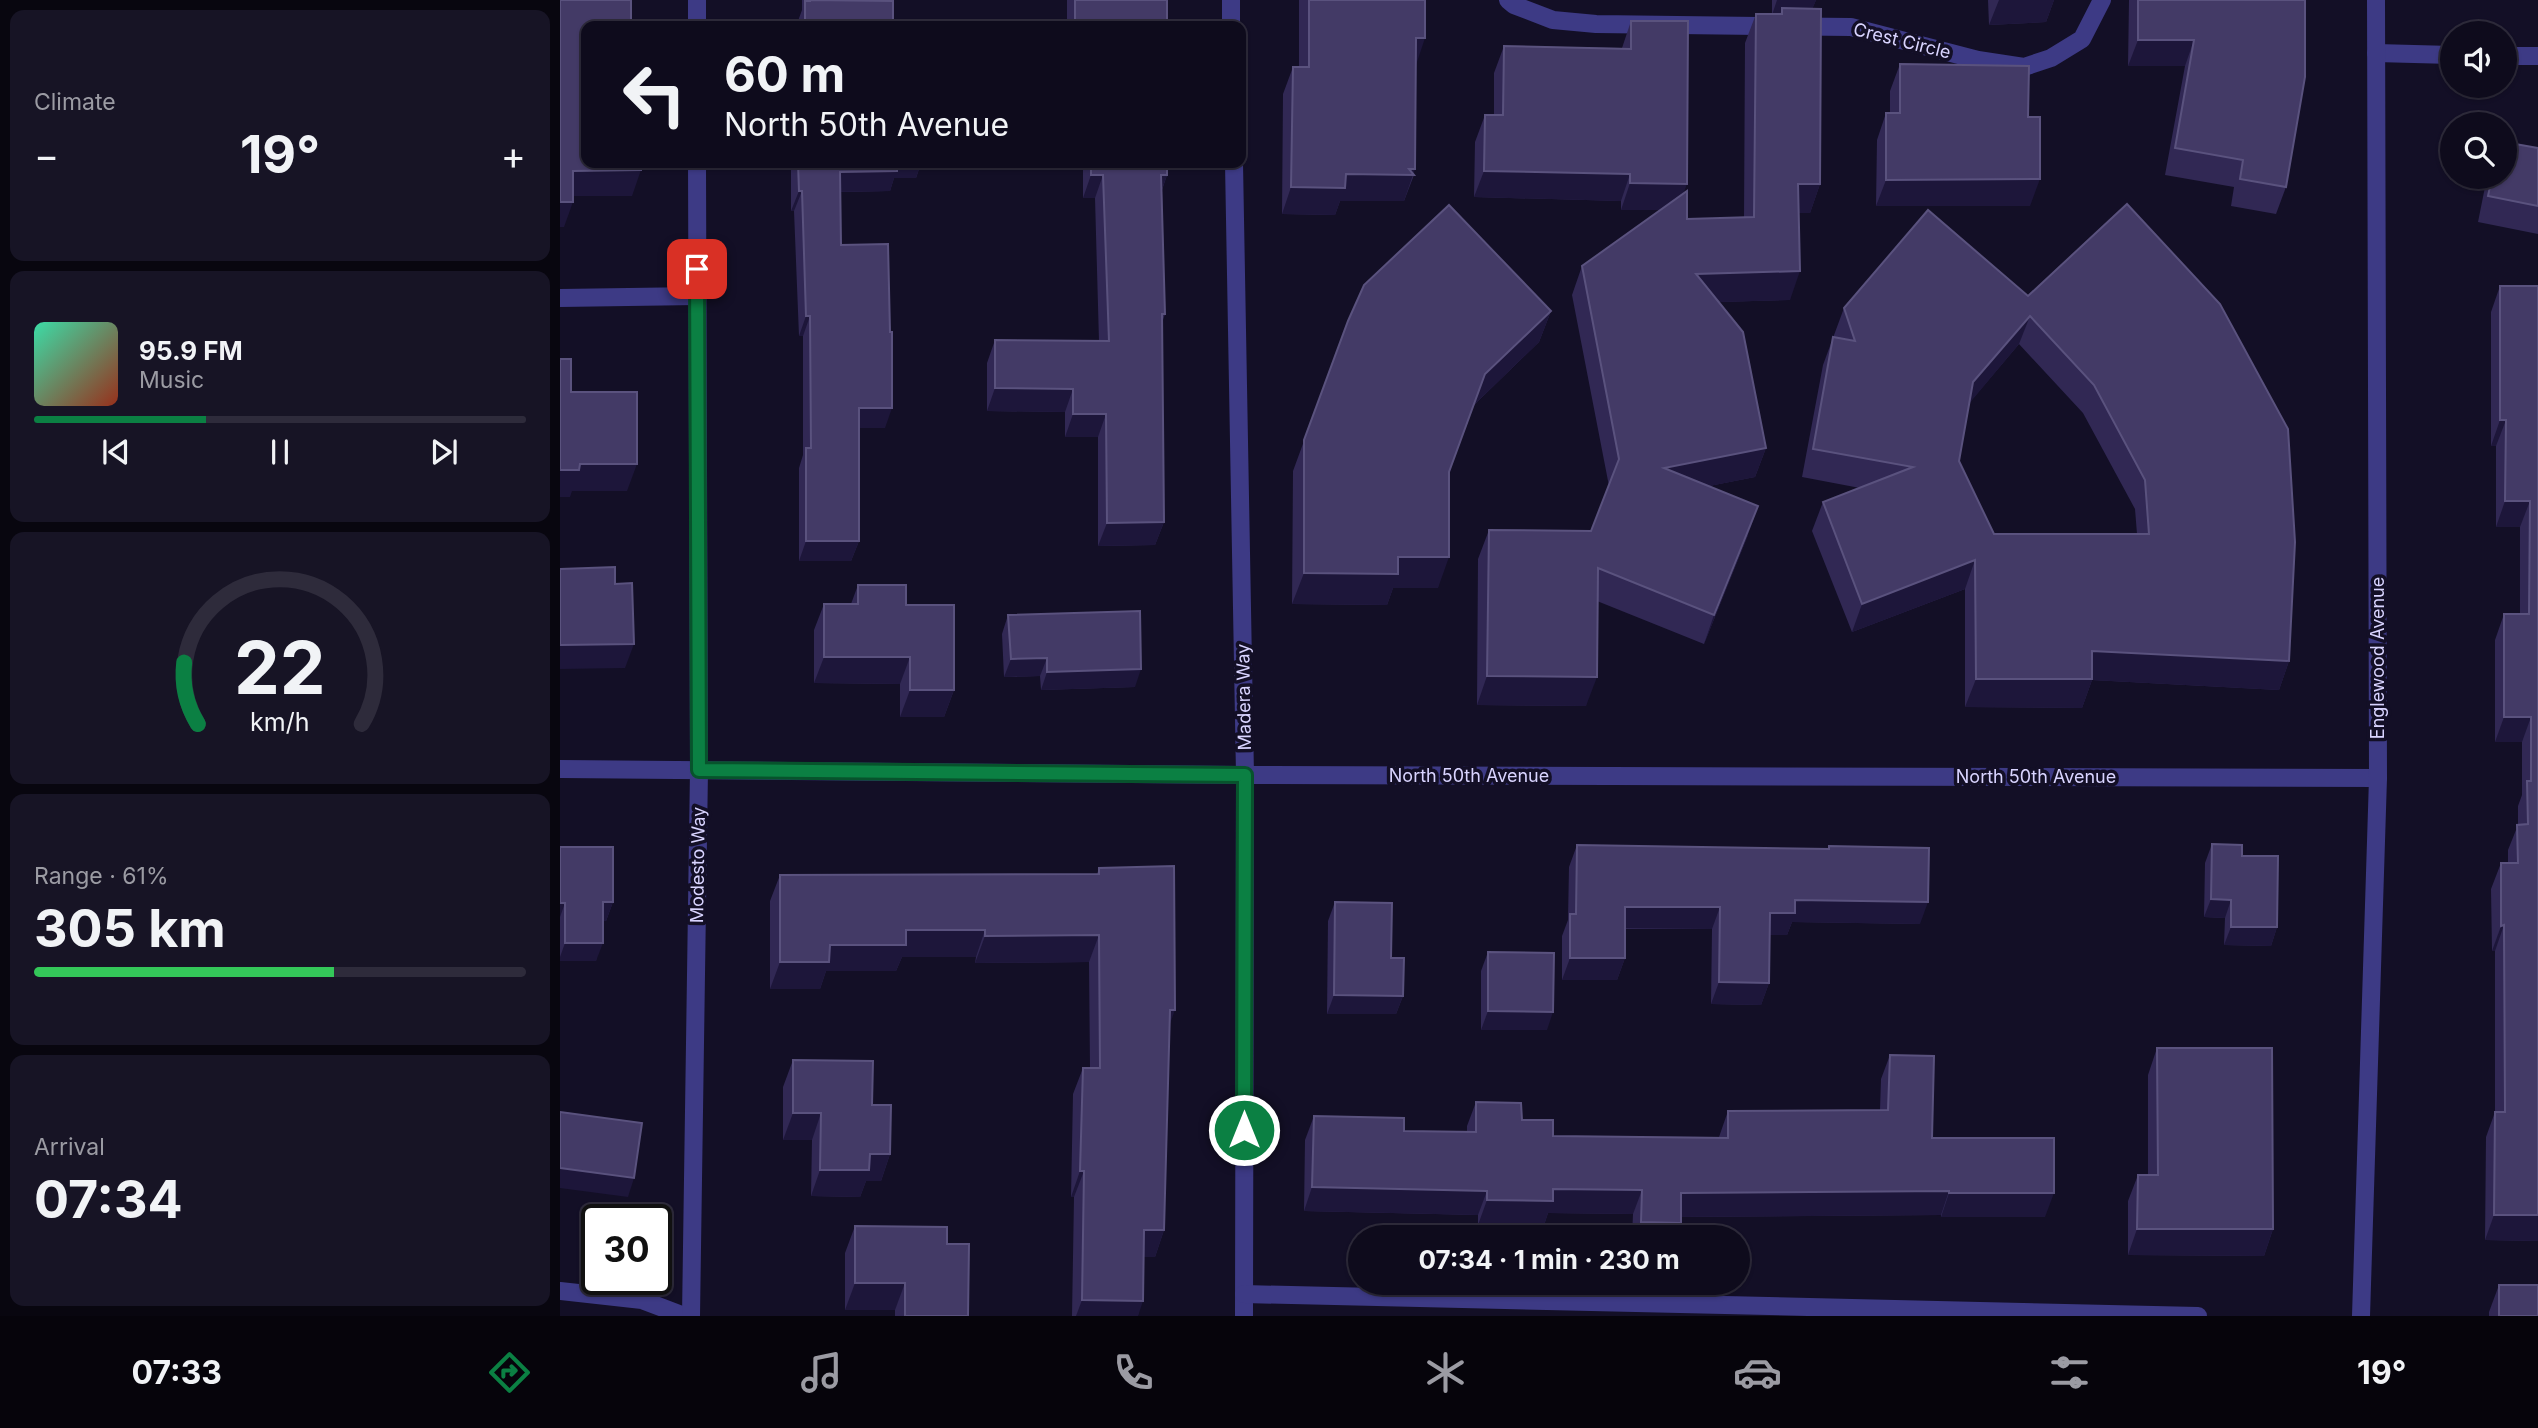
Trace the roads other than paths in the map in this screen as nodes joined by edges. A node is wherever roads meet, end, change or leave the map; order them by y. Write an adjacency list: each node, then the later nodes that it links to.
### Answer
1 (697, 0): 6 (street)
2 (1231, 0): 7 (street)
3 (1508, 0): 4 (street, Crest Circle)
4 (2102, 0)
5 (2376, 0): 8 (street, Englewood Avenue)
6 (697, 21)
7 (1231, 21)
8 (2376, 53): 9 (street); 19 (street, Englewood Avenue)
9 (2440, 55)
10 (2517, 56): 11 (street)
11 (2538, 56)
12 (697, 168): 14 (street, Modesto Way)
13 (1234, 168): 18 (street, Madera Way)
14 (697, 296): 15 (street); 17 (street, Modesto Way)
15 (560, 298)
16 (560, 769): 17 (street, North 50th Avenue)
17 (699, 770): 18 (street, North 50th Avenue); 23 (street, Modesto Way)
18 (1245, 775): 19 (street, North 50th Avenue); 21 (street, Madera Way)
19 (2378, 778): 26 (street, Englewood Avenue)
20 (560, 1291): 22 (street)
21 (1244, 1294): 24 (street, Madera Way); 25 (street)
22 (684, 1316)
23 (691, 1316)
24 (1244, 1316)
25 (2197, 1316)
26 (2361, 1316)

